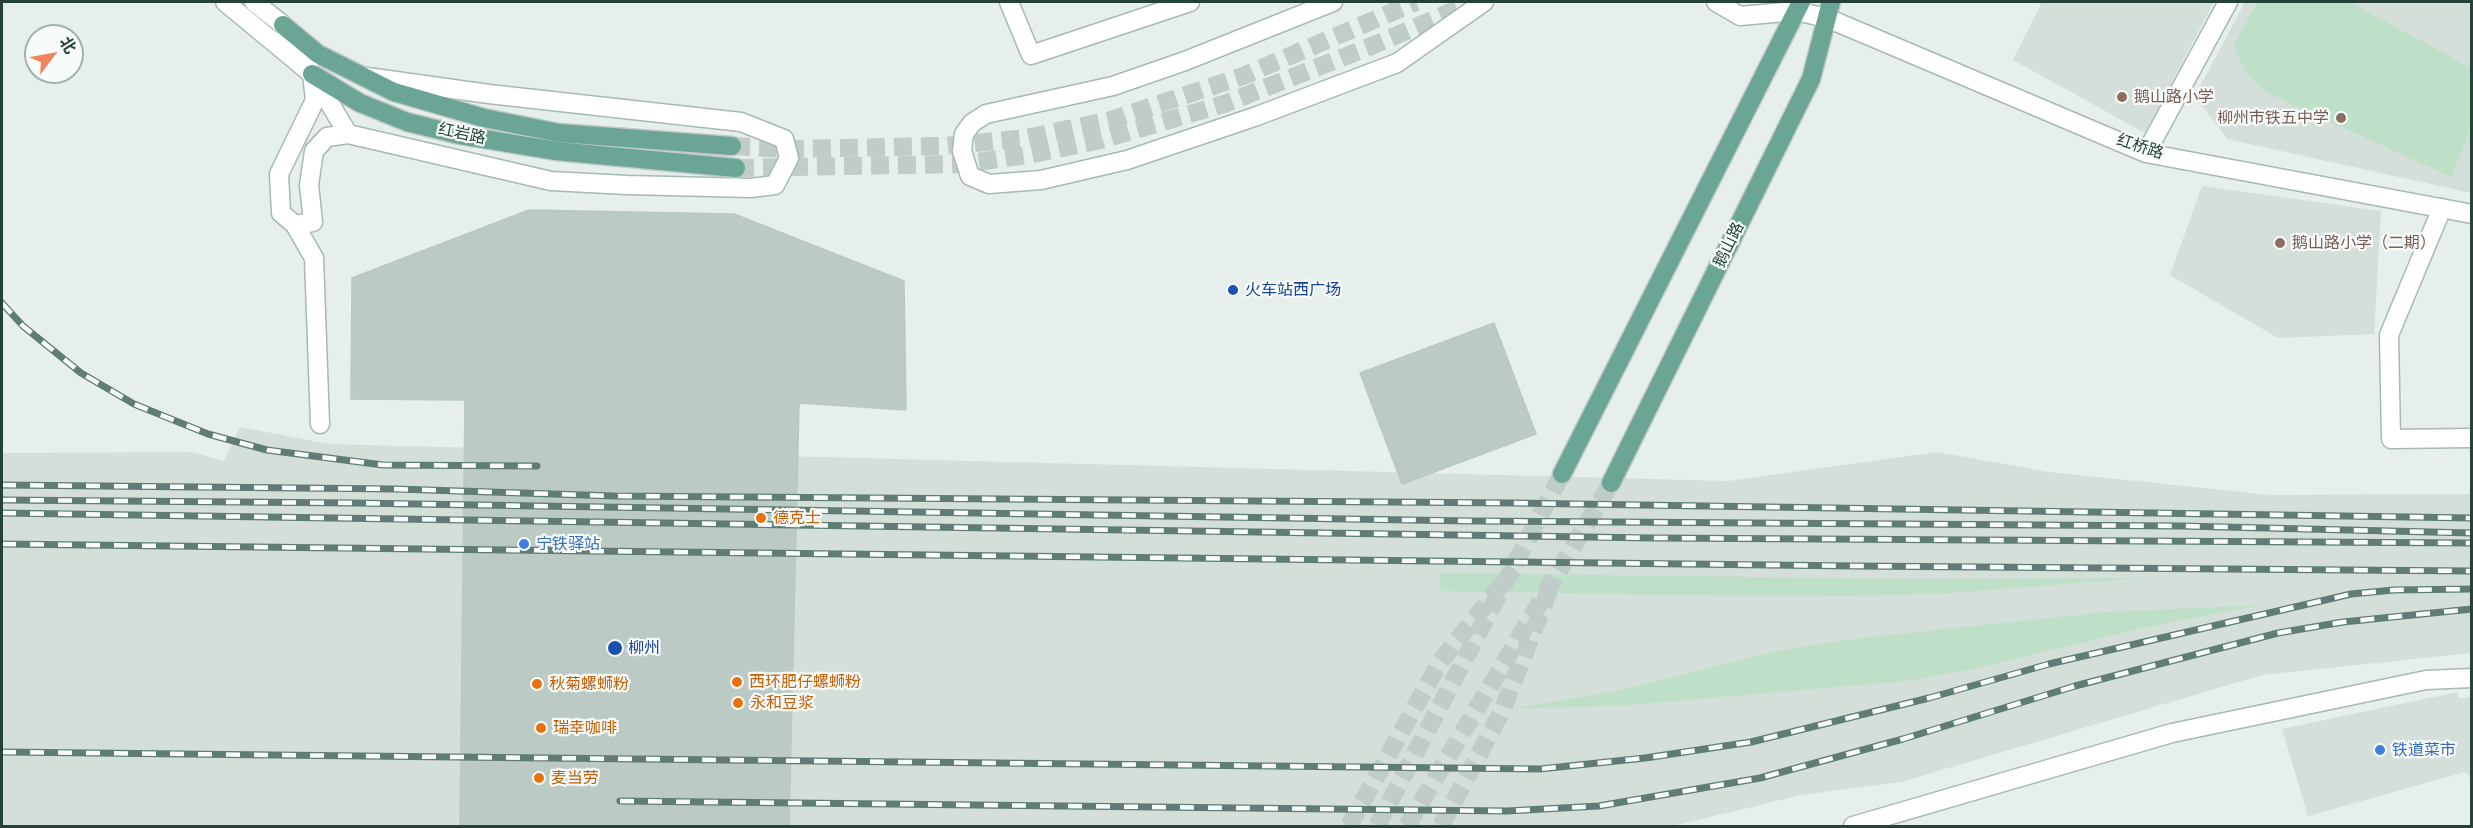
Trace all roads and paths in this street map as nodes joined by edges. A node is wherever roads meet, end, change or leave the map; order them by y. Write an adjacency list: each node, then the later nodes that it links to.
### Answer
1 (225, 2): 12 (street, 红岩路)
2 (254, 2): 11 (street, 红岩路)
3 (1009, 2): 4 (street)
4 (1190, 2)
5 (1333, 2): 6 (street)
6 (1484, 2)
7 (1716, 2): 9 (street)
8 (2228, 2): 18 (street)
9 (1795, 5): 10 (street); 25 (main road)
10 (1829, 10): 18 (street, 红桥路); 26 (main road, 鹅山路)
11 (283, 25): 12 (street); 13 (main road, 红岩路)
12 (312, 74): 14 (main road, 红岩路); 15 (street); 16 (street)
13 (364, 77): 16 (street); 17 (main road, 红岩路)
14 (360, 103): 15 (street); 19 (main road, 红岩路)
15 (302, 129): 22 (street)
16 (348, 134): 22 (street)
17 (732, 146)
18 (2146, 153): 20 (street, 红桥路)
19 (736, 168)
20 (2442, 208): 21 (street, 红桥路); 24 (street)
21 (2472, 214)
22 (295, 225): 23 (street)
23 (320, 424)
24 (2472, 438)
25 (1562, 474)
26 (1611, 483)
27 (2472, 678): 28 (street)
28 (1853, 826)

